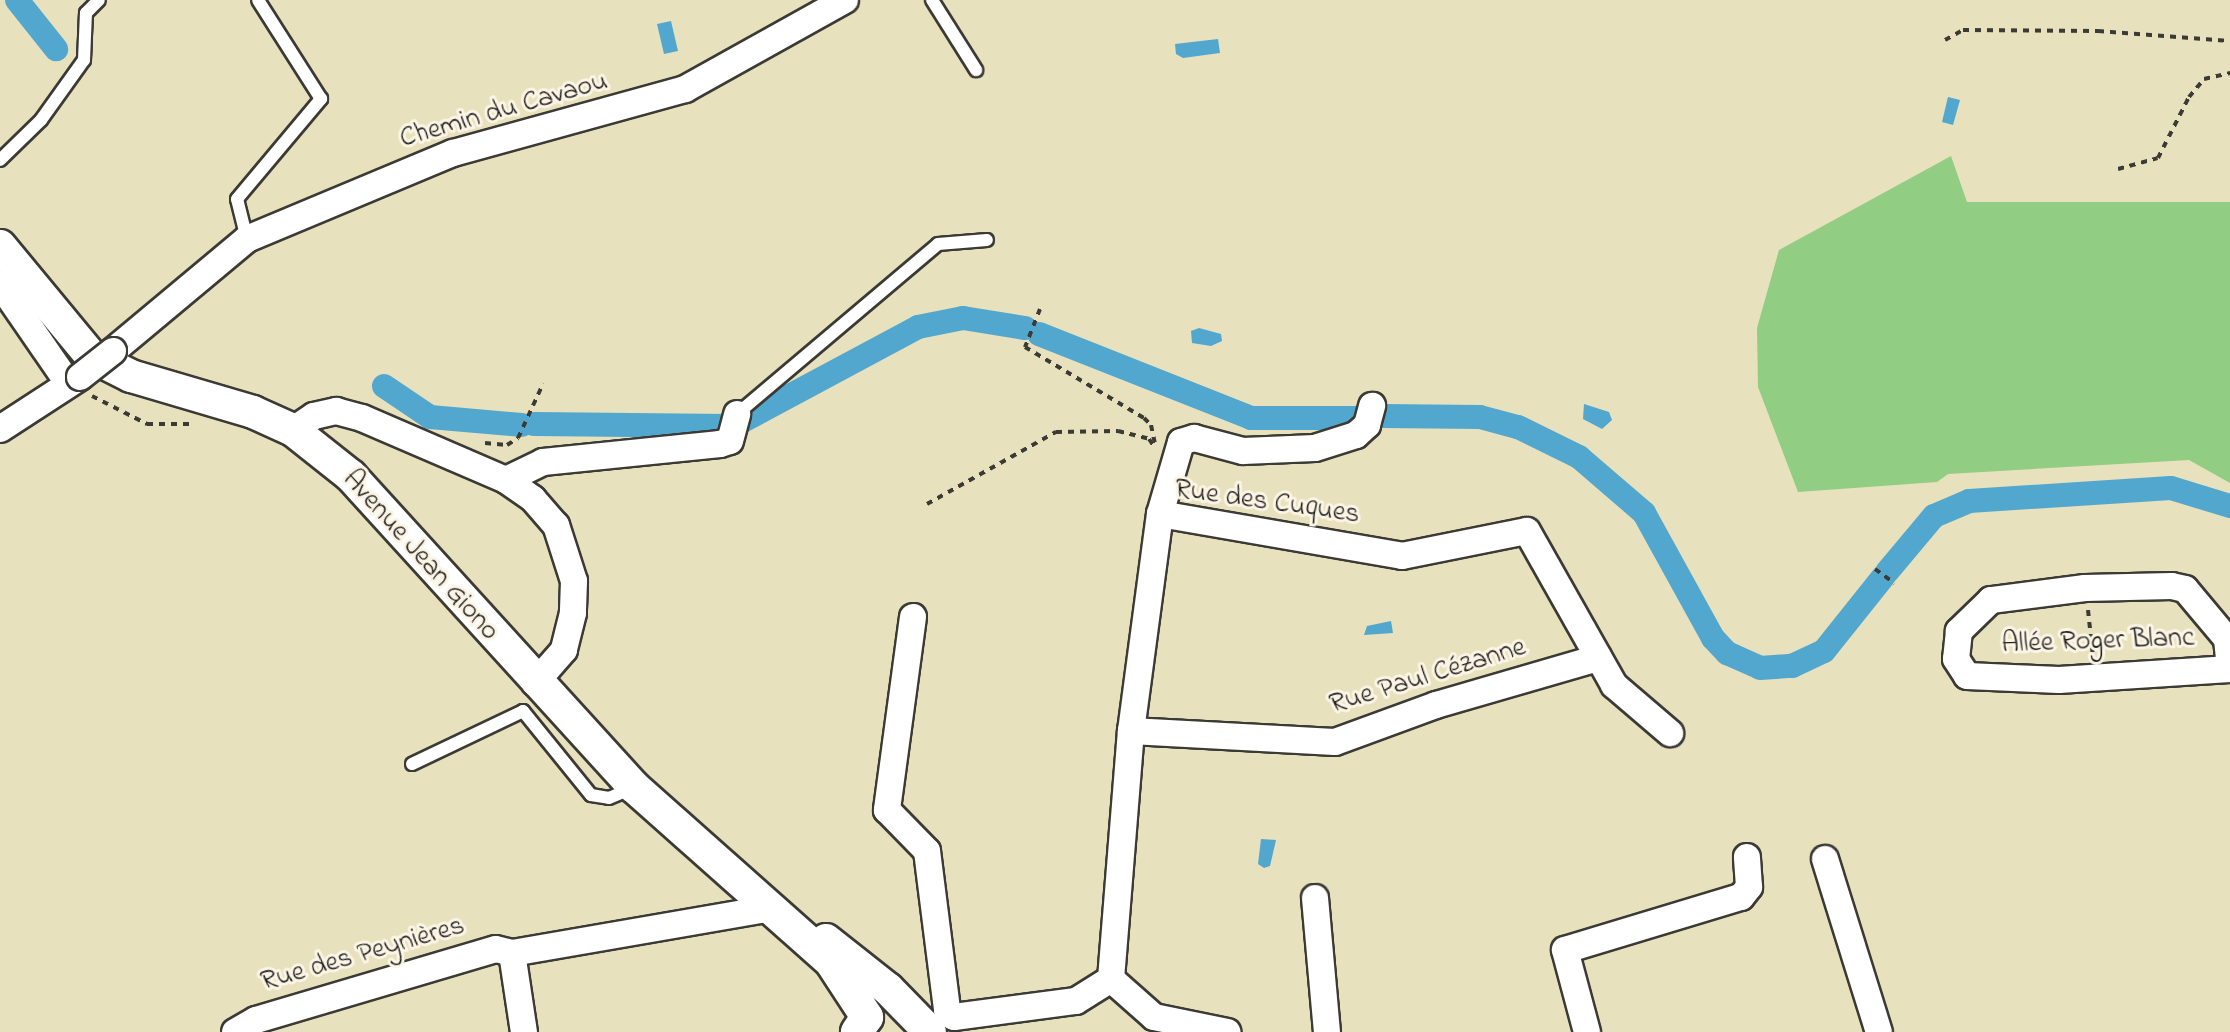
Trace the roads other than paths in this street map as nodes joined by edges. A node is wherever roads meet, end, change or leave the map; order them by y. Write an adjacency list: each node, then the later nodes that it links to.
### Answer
1 (99, 0): 6 (lane)
2 (258, 0): 7 (lane)
3 (845, 0): 7 (street, Chemin du Cavaou)
4 (932, 0): 5 (lane)
5 (976, 70)
6 (0, 160)
7 (247, 239): 11 (street, Chemin du Cavaou)
8 (987, 240): 13 (lane)
9 (0, 246): 11 (street)
10 (0, 284): 11 (street)
11 (88, 367): 14 (street, Chemin du Cavaou); 15 (street, Avenue Jean Giono)
12 (1370, 415): 17 (street)
13 (736, 423): 16 (street)
14 (0, 429)
15 (293, 430): 16 (street); 21 (street, Avenue Jean Giono)
16 (506, 480): 21 (street)
17 (1160, 514): 19 (street, Rue des Cuques); 22 (street, Rue des Cuques)
18 (913, 617): 34 (street)
19 (1598, 658): 22 (street, Rue Paul Cézanne); 23 (street, Rue des Cuques)
20 (2230, 668): 20 (street, Allée Roger Blanc)
21 (535, 683): 25 (street, Avenue Jean Giono)
22 (1131, 731): 32 (street, Rue des Cuques)
23 (1670, 733)
24 (412, 764): 25 (lane)
25 (634, 787): 26 (street, Avenue Jean Giono)
26 (693, 840): 30 (street, Avenue Jean Giono); 33 (street, Avenue Jean Giono)
27 (1747, 857): 40 (street)
28 (1825, 859): 41 (street)
29 (1315, 898): 39 (street)
30 (768, 909): 31 (street, Rue des Peynières); 35 (street, Avenue Jean Giono)
31 (512, 953): 36 (street, Rue des Peynières); 37 (street)
32 (1111, 979): 34 (street); 38 (street)
33 (903, 1003): 34 (street, Avenue Jean Giono); 35 (street, Avenue Jean Giono)
34 (938, 1021)
35 (859, 1028)
36 (235, 1032)
37 (524, 1032)
38 (1227, 1032)
39 (1327, 1032)
40 (1587, 1032)
41 (1879, 1032)

